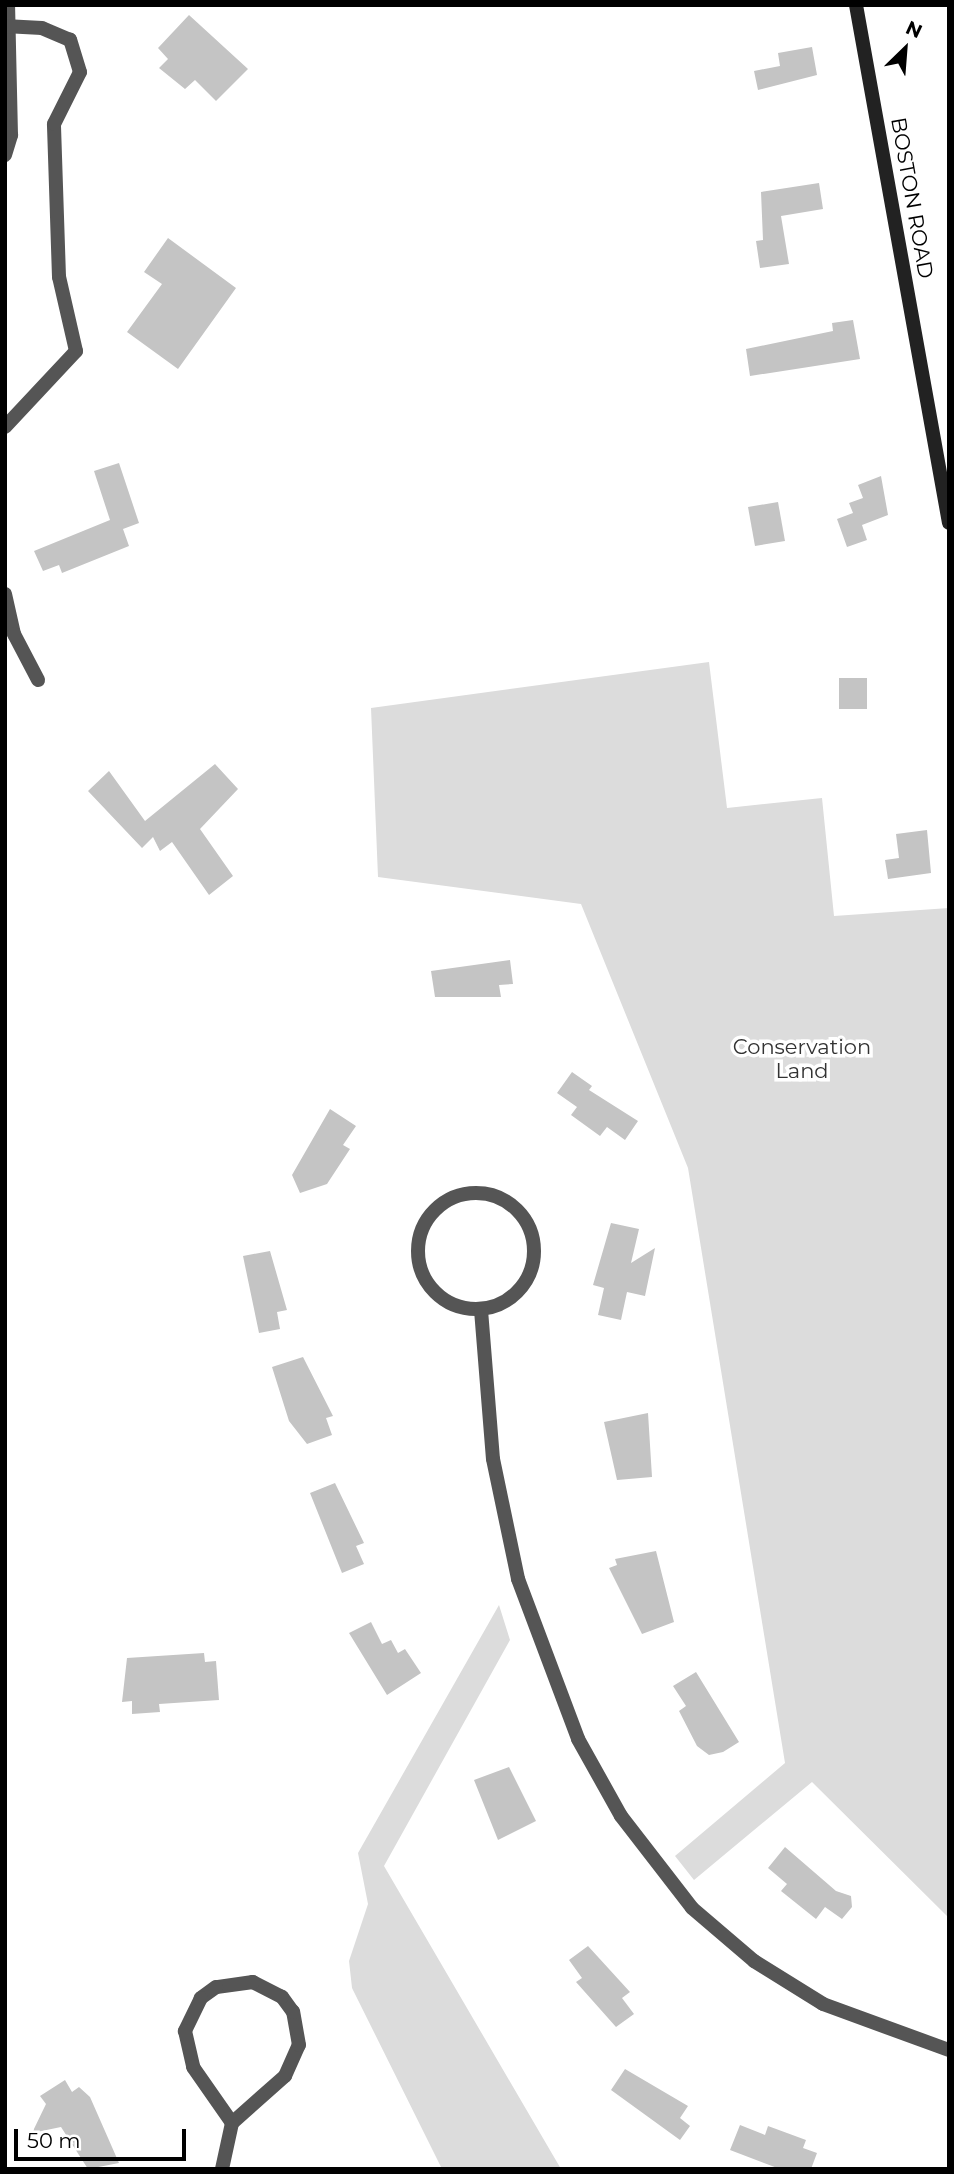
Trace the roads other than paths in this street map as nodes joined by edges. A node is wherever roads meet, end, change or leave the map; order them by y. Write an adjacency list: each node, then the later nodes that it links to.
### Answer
1 (8, 5): 3 (street)
2 (856, 5): 6 (main road, BOSTON ROAD)
3 (9, 26): 4 (street); 5 (street)
4 (5, 155)
5 (5, 427)
6 (949, 523)
7 (5, 594): 8 (street)
8 (38, 680)
9 (481, 1310): 9 (street); 10 (street)
10 (949, 2050)
11 (232, 2123): 11 (street); 12 (street)
12 (222, 2169)

